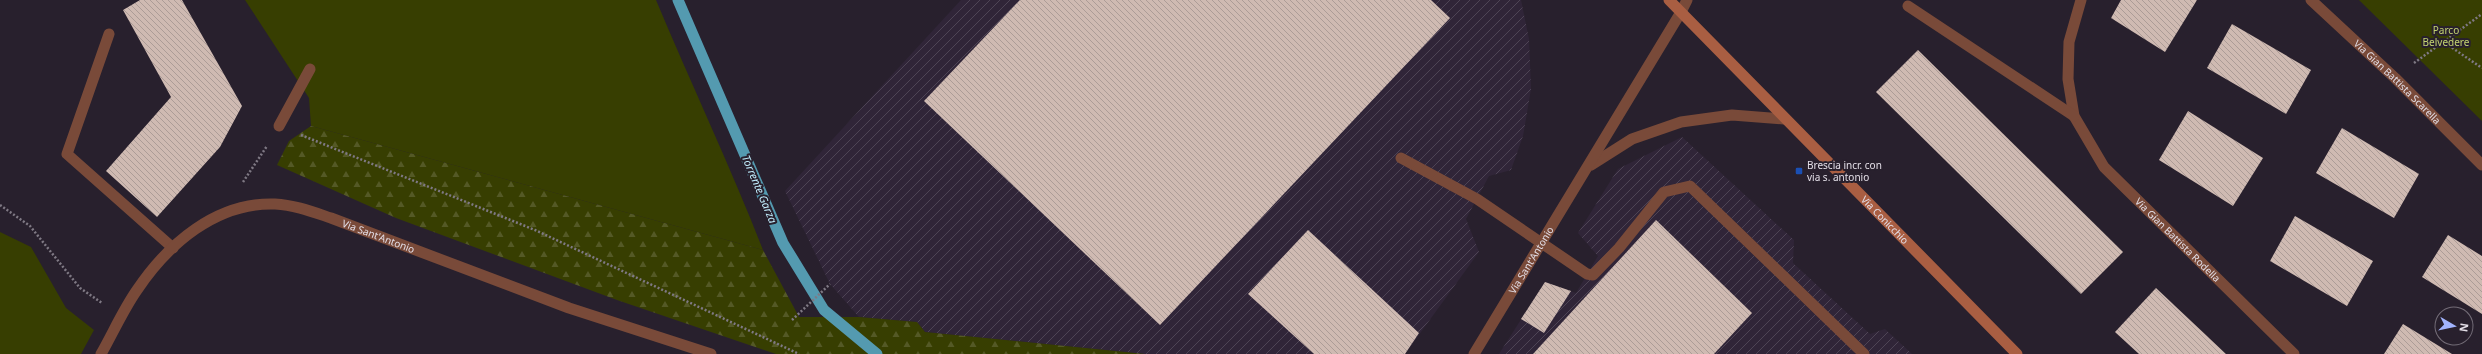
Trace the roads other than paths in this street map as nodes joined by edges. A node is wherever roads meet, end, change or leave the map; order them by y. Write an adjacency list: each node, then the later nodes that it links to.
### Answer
1 (1669, 0): 6 (main road, Via Conicchio)
2 (1687, 0): 6 (street, Via Sant'Antonio)
3 (2081, 0): 9 (street, Via Gian Battista Rodella)
4 (2312, 0): 13 (street, Via Gian Battista Scarella)
5 (1908, 6): 9 (street, Via Gian Battista Rodella)
6 (1680, 12): 10 (main road, Via Conicchio); 14 (street, Via Sant'Antonio)
7 (109, 34): 16 (street)
8 (310, 69): 11 (street)
9 (2074, 116): 22 (street, Via Gian Battista Rodella)
10 (1784, 119): 14 (street, Via Sant'Antonio); 21 (main road, Via Conicchio)
11 (279, 126)
12 (1402, 158): 15 (street)
13 (2482, 165)
14 (1588, 166): 15 (street, Via Sant'Antonio)
15 (1541, 242): 19 (street, Via Sant'Antonio); 20 (street)
16 (173, 248): 17 (street, Via Sant'Antonio); 18 (street, Via Sant'Antonio)
17 (101, 354)
18 (710, 354)
19 (1474, 354)
20 (1864, 354)
21 (2017, 354)
22 (2294, 354)

